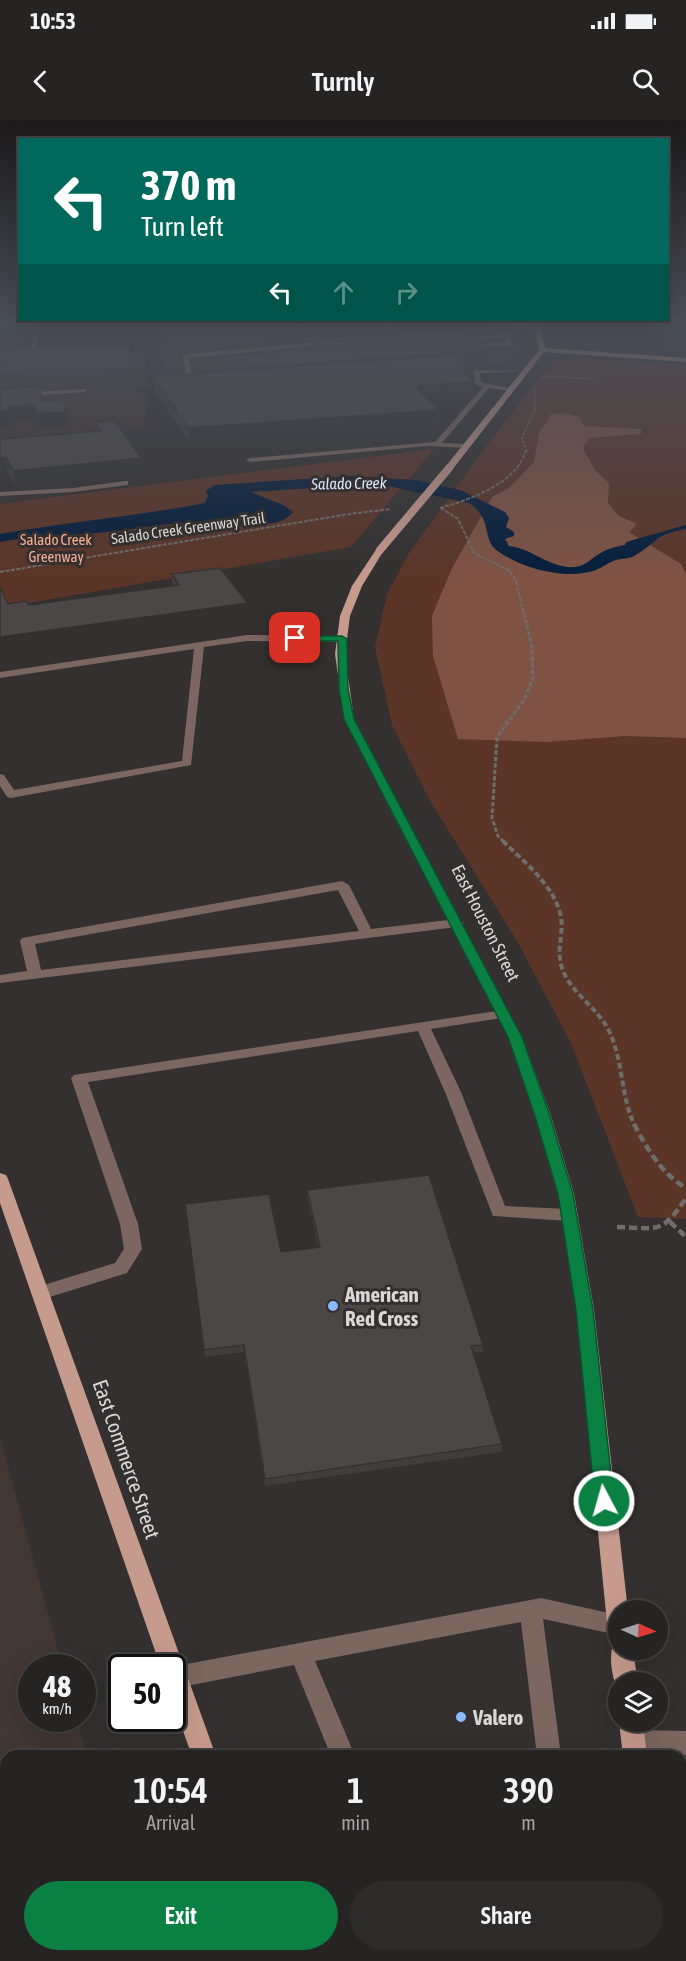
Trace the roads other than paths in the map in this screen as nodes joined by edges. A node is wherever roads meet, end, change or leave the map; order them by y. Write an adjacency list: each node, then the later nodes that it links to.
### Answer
1 (471, 405): 3 (lane)
2 (498, 405): 4 (main road, East Houston Street)
3 (437, 444): 4 (lane); 5 (lane)
4 (466, 446): 8 (main road, East Houston Street, bridge)
5 (250, 460)
6 (125, 483): 7 (lane)
7 (0, 494)
8 (342, 639): 9 (lane); 12 (main road, East Houston Street)
9 (199, 645): 10 (lane); 11 (lane)
10 (0, 675)
11 (0, 777)
12 (457, 923): 13 (lane); 16 (main road, East Houston Street)
13 (367, 934): 14 (lane); 14 (lane)
14 (35, 974): 15 (lane)
15 (0, 979)
16 (503, 1014): 17 (lane); 20 (main road, East Houston Street)
17 (422, 1025): 20 (lane); 21 (lane)
18 (0, 1179): 19 (main road, East Commerce Street)
19 (5, 1210): 21 (main road, East Commerce Street)
20 (569, 1215): 22 (main road, East Houston Street)
21 (40, 1293): 25 (main road, East Commerce Street)
22 (615, 1600)
23 (531, 1610): 24 (lane); 26 (lane); 33 (lane)
24 (608, 1622)
25 (168, 1654)
26 (301, 1654): 27 (lane); 32 (lane)
27 (186, 1675)
28 (186, 1705): 31 (main road, East Commerce Street)
29 (634, 1740): 30 (lane)
30 (686, 1743)
31 (202, 1750)
32 (341, 1750)
33 (548, 1750)

